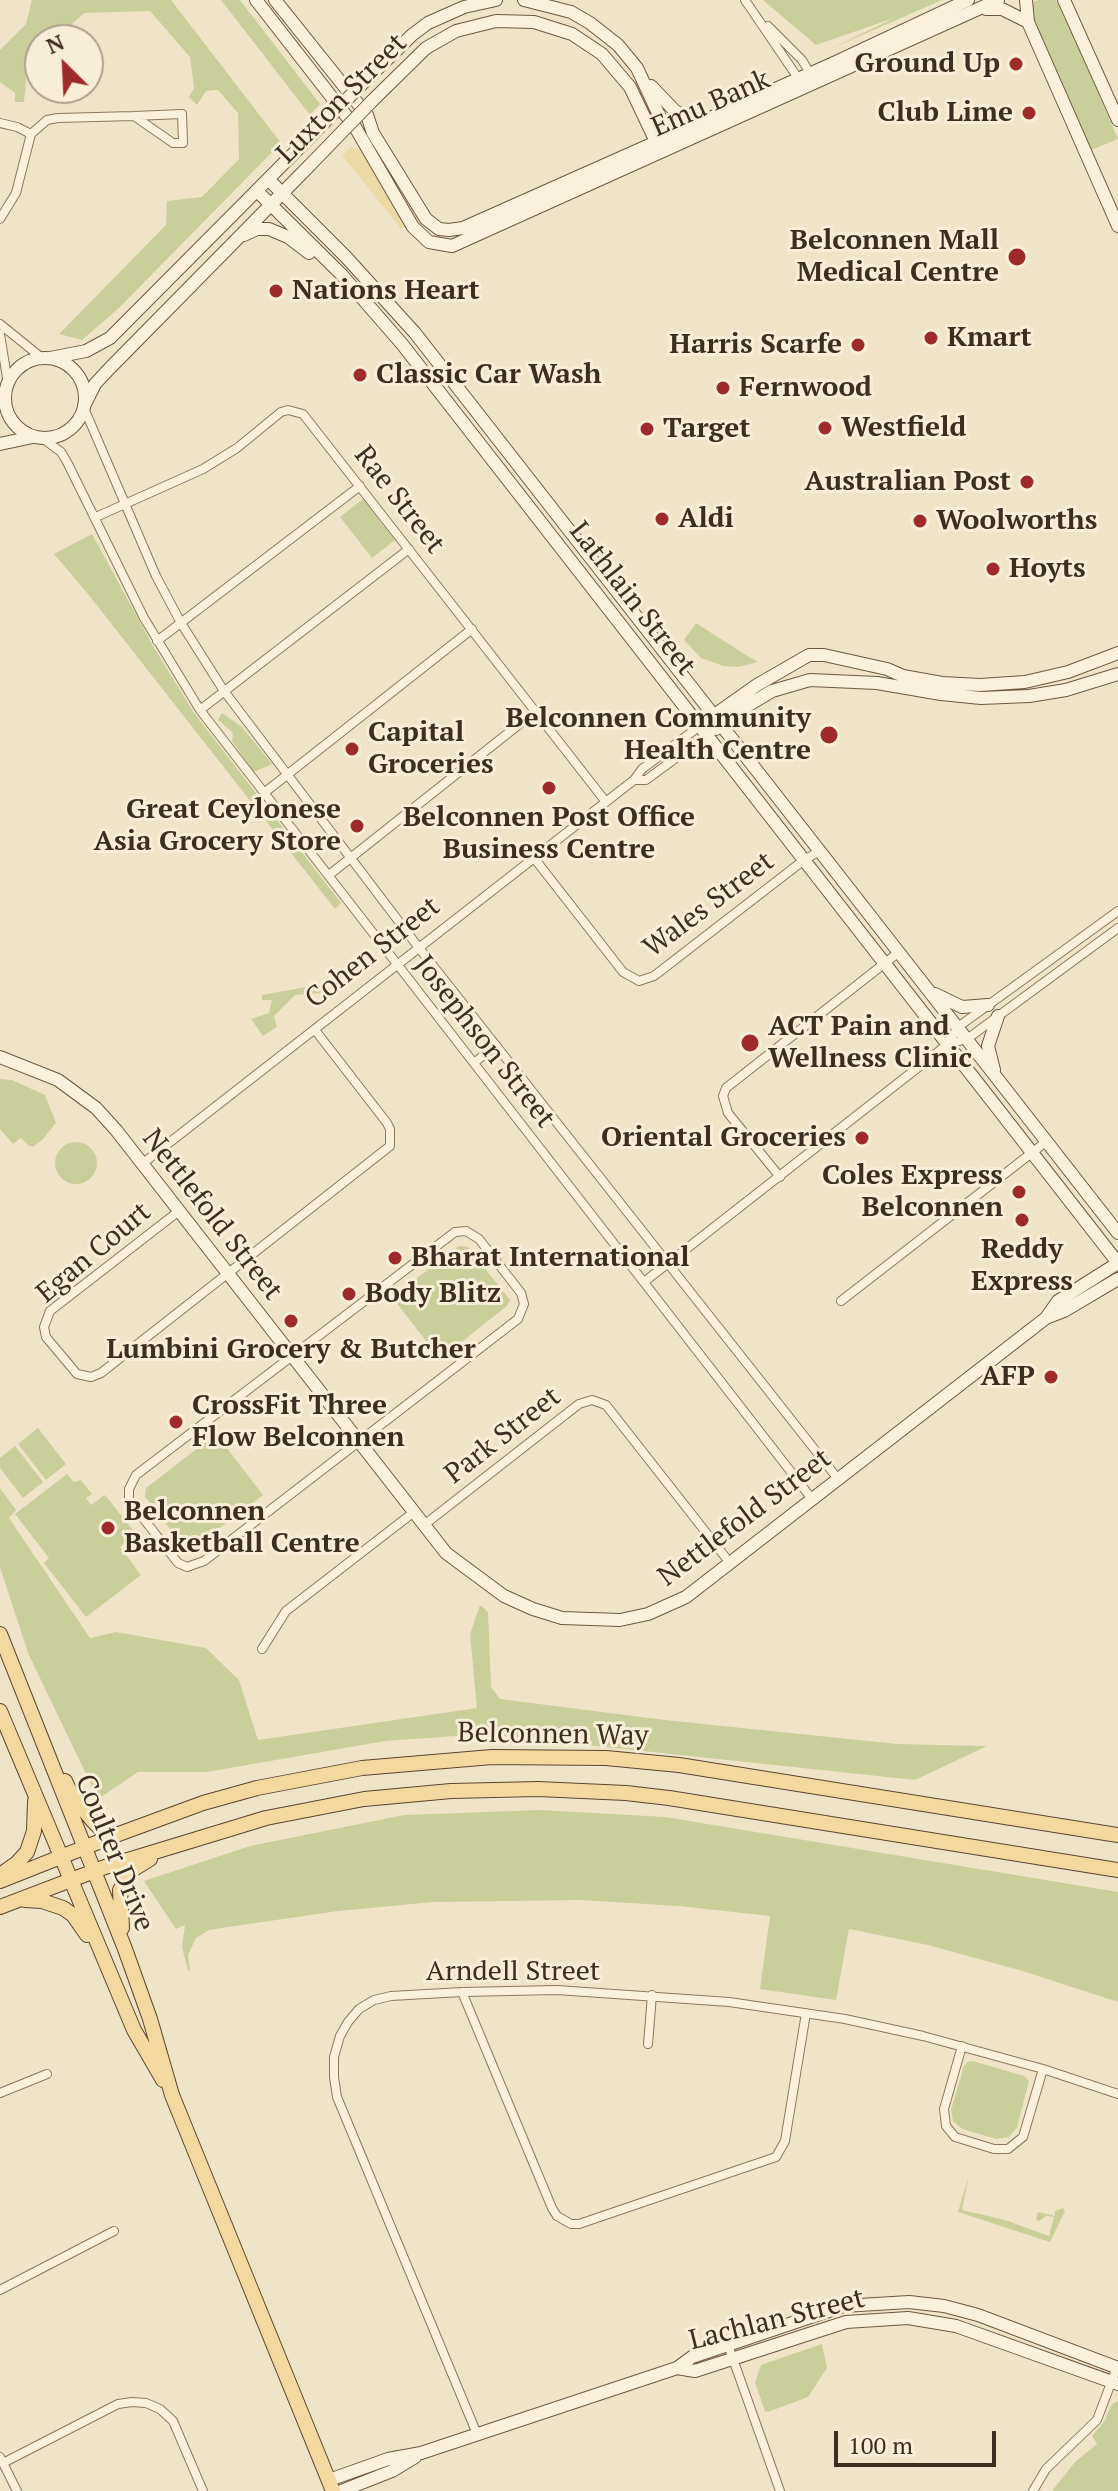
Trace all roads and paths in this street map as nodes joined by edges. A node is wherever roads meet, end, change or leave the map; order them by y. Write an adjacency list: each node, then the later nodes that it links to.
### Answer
1 (256, 0): 20 (street, Emu Bank)
2 (275, 0): 20 (street, Emu Bank)
3 (496, 0): 21 (street, Luxton Street, bridge)
4 (524, 0): 12 (street)
5 (745, 0): 13 (street)
6 (968, 0): 13 (street, Emu Bank)
7 (998, 0): 10 (street, Emu Bank)
8 (1026, 0): 11 (street)
9 (1064, 0): 16 (street)
10 (981, 9): 11 (street); 13 (street, Emu Bank)
11 (1028, 22): 26 (street)
12 (637, 68): 15 (street); 19 (street)
13 (807, 81): 15 (street, Emu Bank); 19 (street, Emu Bank)
14 (134, 116): 14 (street); 18 (street)
15 (708, 119): 19 (street, Emu Bank)
16 (1118, 120)
17 (0, 123): 18 (street)
18 (31, 134): 25 (street)
19 (671, 142): 20 (street, Emu Bank)
20 (658, 148): 23 (street, Luxton Street, bridge)
21 (268, 179): 22 (street, Luxton Street); 23 (street, Lathlain Street)
22 (257, 191): 24 (street, Lathlain Street); 31 (street, Luxton Street)
23 (282, 194): 24 (street, Luxton Street); 48 (street, Lathlain Street)
24 (270, 205): 27 (street, Luxton Street); 28 (street, Lathlain Street)
25 (2, 213)
26 (1116, 217)
27 (216, 260): 28 (street); 33 (street, Luxton Street)
28 (342, 275): 49 (street, Lathlain Street)
29 (0, 324): 31 (street)
30 (0, 334): 32 (street)
31 (46, 358): 32 (street); 33 (street)
32 (5, 392): 34 (street)
33 (84, 407): 34 (street); 37 (street, Josephson Street)
34 (39, 437): 35 (street); 38 (street, Josephson Street)
35 (0, 444)
36 (360, 486): 37 (street, Rae Street); 39 (street, Rae Street); 40 (street)
37 (125, 505): 38 (street, Rae Street); 40 (street, Josephson Street)
38 (96, 517): 42 (street, Josephson Street)
39 (409, 549): 41 (street, Rae Street); 45 (street)
40 (181, 623): 42 (street); 45 (street, Josephson Street)
41 (472, 629): 47 (street, Rae Street); 50 (street)
42 (157, 641): 46 (street, Josephson Street)
43 (1118, 653): 48 (street, Cohen Street)
44 (1118, 674): 48 (street, Cohen Street)
45 (224, 691): 46 (street); 50 (street, Josephson Street)
46 (200, 710): 51 (street, Josephson Street)
47 (536, 711): 52 (street, Rae Street); 54 (street)
48 (718, 720): 49 (street, Cohen Street); 53 (street, Lathlain Street)
49 (703, 730): 52 (street, Cohen Street); 56 (street, Lathlain Street)
50 (287, 775): 51 (street); 54 (street, Josephson Street)
51 (264, 793): 57 (street, Josephson Street)
52 (606, 802): 55 (street, Cohen Street)
53 (820, 851): 56 (street, Wales Street); 61 (street, Lathlain Street)
54 (351, 858): 57 (street); 60 (street, Josephson Street)
55 (534, 858): 56 (street, Wales Street); 60 (street, Cohen Street)
56 (804, 860): 62 (street, Lathlain Street)
57 (329, 875): 63 (street, Josephson Street)
58 (1118, 911): 65 (street)
59 (1118, 928): 66 (street)
60 (419, 948): 63 (street, Cohen Street); 71 (street, Josephson Street)
61 (899, 952): 62 (street); 64 (street, Lathlain Street)
62 (885, 963): 70 (street, Lathlain Street); 78 (street)
63 (397, 965): 68 (street, Cohen Street); 73 (street, Josephson Street)
64 (929, 990): 65 (street); 67 (street, Lathlain Street)
65 (988, 1005): 67 (street)
66 (998, 1016): 69 (street); 74 (street)
67 (958, 1027): 69 (street, Lathlain Street); 70 (street)
68 (315, 1030): 77 (street, Cohen Street); 83 (street, Egan Court)
69 (967, 1039): 70 (street); 74 (street, Lathlain Street)
70 (948, 1044): 76 (street, Lathlain Street); 78 (street)
71 (496, 1045): 73 (street); 81 (street, Josephson Street)
72 (0, 1057): 77 (street, Nettlefold Street)
73 (474, 1063): 85 (street, Josephson Street)
74 (996, 1076): 75 (street, Lathlain Street)
75 (1047, 1141): 76 (street); 80 (street, Lathlain Street)
76 (1032, 1153): 82 (street, Lathlain Street); 86 (street)
77 (142, 1164): 79 (street, Nettlefold Street)
78 (780, 1177): 81 (street)
79 (179, 1211): 83 (street, Nettlefold Street); 83 (street, Egan Court)
80 (1118, 1233)
81 (668, 1263): 85 (street); 90 (street, Josephson Street)
82 (1118, 1263): 87 (street, Nettlefold Street)
83 (228, 1274): 88 (street, Nettlefold Street)
84 (1118, 1279): 87 (street, Nettlefold Street)
85 (644, 1282): 91 (street, Josephson Street)
86 (841, 1301)
87 (1046, 1318): 90 (street, Nettlefold Street)
88 (292, 1356): 89 (street, Nettlefold Street); 89 (street); 89 (street)
89 (359, 1441): 92 (street, Nettlefold Street)
90 (838, 1479): 91 (street, Nettlefold Street)
91 (812, 1499): 94 (street, Nettlefold Street)
92 (414, 1512): 93 (street, Nettlefold Street); 96 (street)
93 (424, 1525): 94 (street, Nettlefold Street); 94 (street, Park Street)
94 (730, 1563)
95 (0, 1634): 97 (main road, Coulter Drive)
96 (262, 1649)
97 (9, 1662): 101 (main road); 103 (main road, Coulter Drive)
98 (0, 1711): 99 (main road, Coulter Drive)
99 (36, 1796): 104 (main road, Coulter Drive); 107 (main road)
100 (209, 1834): 105 (main road, Belconnen Way); 106 (main road, Belconnen Way); 112 (main road)
101 (116, 1835): 102 (main road, Belconnen Way); 103 (main road, Belconnen Way)
102 (1118, 1835)
103 (83, 1847): 104 (main road, Belconnen Way); 106 (main road, Coulter Drive)
104 (62, 1856): 108 (main road, Coulter Drive); 109 (main road, Belconnen Way)
105 (1118, 1870)
106 (93, 1871): 108 (main road, Belconnen Way); 112 (main road, Coulter Drive)
107 (0, 1875)
108 (71, 1879): 110 (main road, Belconnen Way); 113 (main road, Coulter Drive)
109 (0, 1881)
110 (17, 1900): 111 (main road, Belconnen Way); 113 (main road)
111 (0, 1907)
112 (125, 1949): 123 (main road, Coulter Drive)
113 (103, 1958): 123 (main road, Coulter Drive)
114 (462, 1992): 115 (street, Arndell Street); 116 (street); 133 (street, Arndell Street)
115 (652, 1995): 116 (street, Arndell Street); 117 (street)
116 (806, 2013): 118 (street, Arndell Street)
117 (648, 2044)
118 (962, 2046): 119 (street, Arndell Street); 119 (street)
119 (1043, 2069): 122 (street, Arndell Street)
120 (47, 2074): 121 (street)
121 (0, 2093)
122 (1118, 2094)
123 (172, 2095): 136 (main road, Coulter Drive)
124 (114, 2231): 125 (street)
125 (0, 2290)
126 (1045, 2341): 127 (street, Lachlan Street); 128 (street); 131 (street, Lachlan Street)
127 (728, 2345): 129 (street); 130 (street, Lachlan Street)
128 (1039, 2355): 129 (street, Lachlan Street); 132 (street, Lachlan Street)
129 (733, 2359): 130 (street, Lachlan Street); 140 (street)
130 (677, 2368): 133 (street, Lachlan Street)
131 (1118, 2368): 132 (street)
132 (1115, 2383): 141 (street)
133 (477, 2434): 134 (street, Lachlan Street)
134 (421, 2453): 136 (street, Lachlan Street); 139 (street, Lachlan Street)
135 (2, 2460): 137 (street); 138 (street)
136 (331, 2486)
137 (17, 2491)
138 (203, 2491)
139 (341, 2491)
140 (780, 2491)
141 (1033, 2491)

